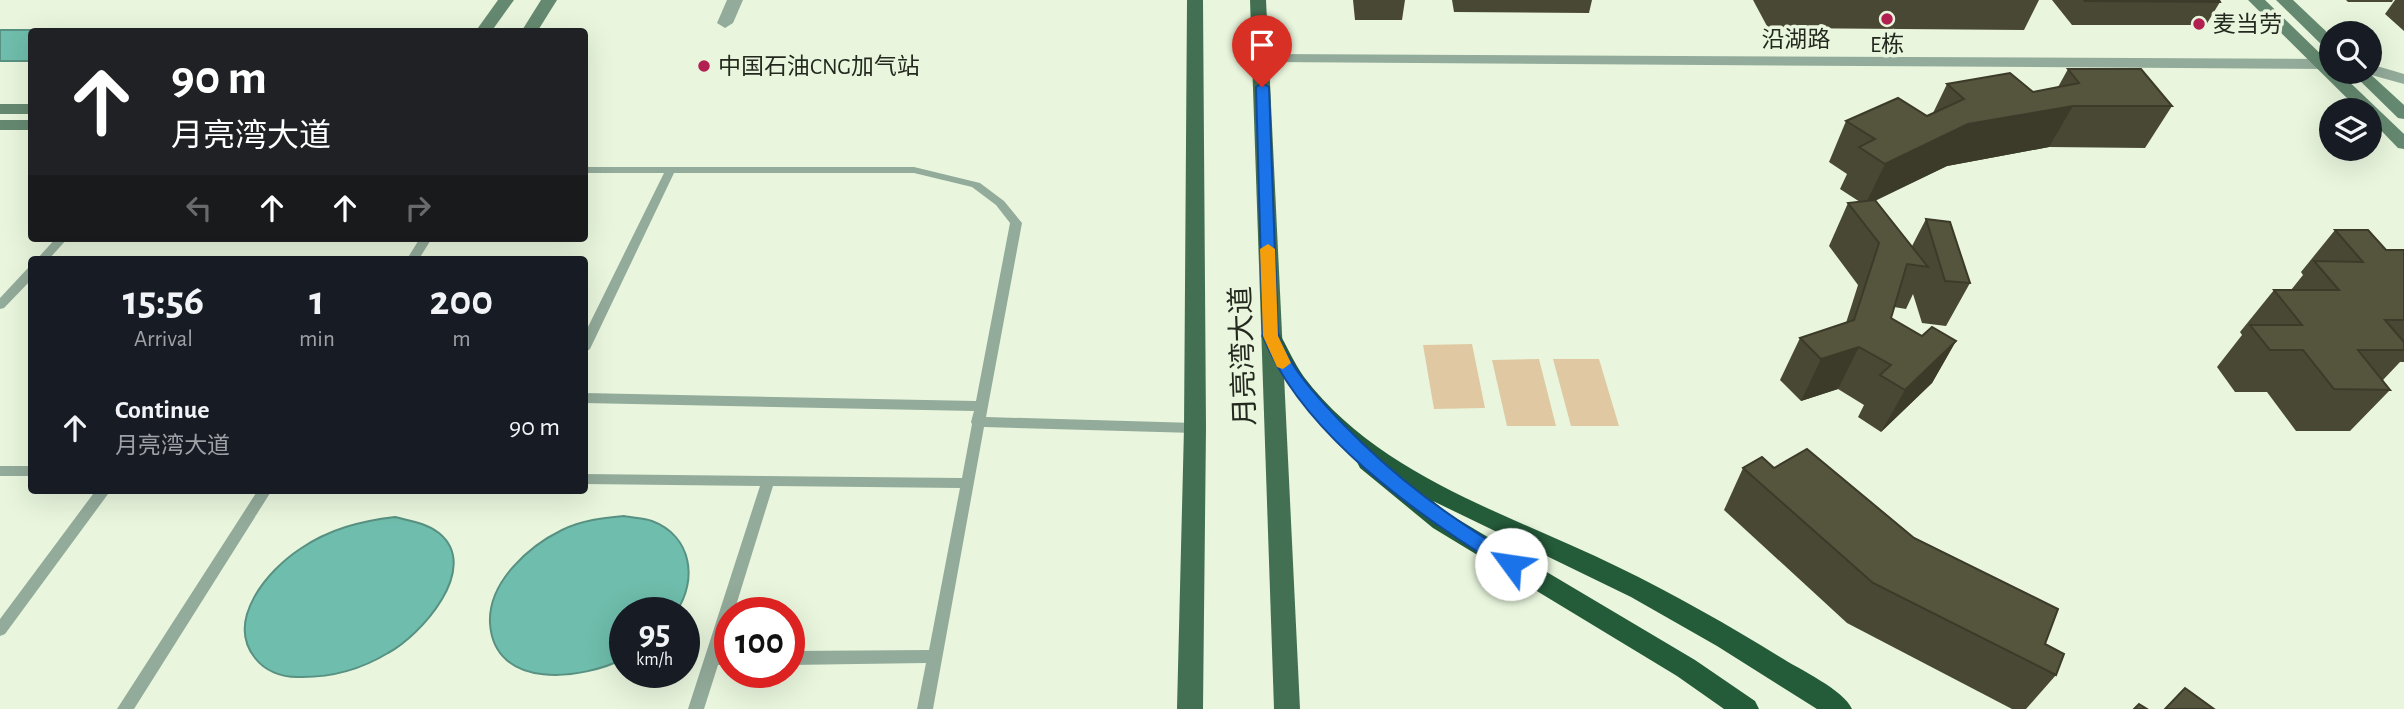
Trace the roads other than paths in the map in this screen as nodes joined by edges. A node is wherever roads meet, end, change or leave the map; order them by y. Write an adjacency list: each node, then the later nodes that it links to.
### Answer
1 (506, 0): 9 (street)
2 (550, 0): 10 (street)
3 (735, 0): 8 (street)
4 (1195, 0): 39 (main road, 月亮湾大道)
5 (1258, 0): 13 (main road, 月亮湾大道)
6 (2256, 0): 12 (street)
7 (2284, 0): 11 (street)
8 (725, 23)
9 (486, 28)
10 (532, 28)
11 (2319, 34)
12 (2319, 58)
13 (1261, 59): 14 (street, 沿湖路); 33 (main road, 月亮湾大道)
14 (2319, 64)
15 (2382, 73): 16 (street)
16 (2404, 79)
17 (2345, 84): 19 (street)
18 (2372, 84): 22 (street)
19 (2358, 98)
20 (0, 109): 21 (street)
21 (28, 109)
22 (2404, 114)
23 (2382, 123): 26 (street)
24 (0, 125): 25 (street)
25 (28, 125)
26 (2404, 144)
27 (588, 170): 28 (lane)
28 (670, 171): 34 (lane); 36 (lane)
29 (58, 242): 30 (lane)
30 (46, 256)
31 (28, 275): 32 (lane)
32 (0, 305)
33 (1270, 336): 38 (highway); 55 (main road, 月亮湾大道)
34 (588, 341)
35 (588, 398): 36 (lane)
36 (980, 406): 37 (lane)
37 (977, 422): 39 (lane); 44 (lane)
38 (1333, 423): 56 (highway); 57 (highway)
39 (1195, 428): 54 (main road, 月亮湾大道)
40 (0, 471): 41 (lane)
41 (28, 471)
42 (588, 479): 43 (lane)
43 (768, 481): 44 (lane); 50 (lane)
44 (966, 483): 48 (lane)
45 (101, 494): 47 (lane)
46 (262, 494): 51 (lane)
47 (0, 630)
48 (935, 656): 49 (lane); 53 (lane)
49 (805, 657)
50 (712, 658): 52 (lane)
51 (125, 709)
52 (696, 709)
53 (925, 709)
54 (1190, 709)
55 (1287, 709)
56 (1746, 709)
57 (1839, 709)

